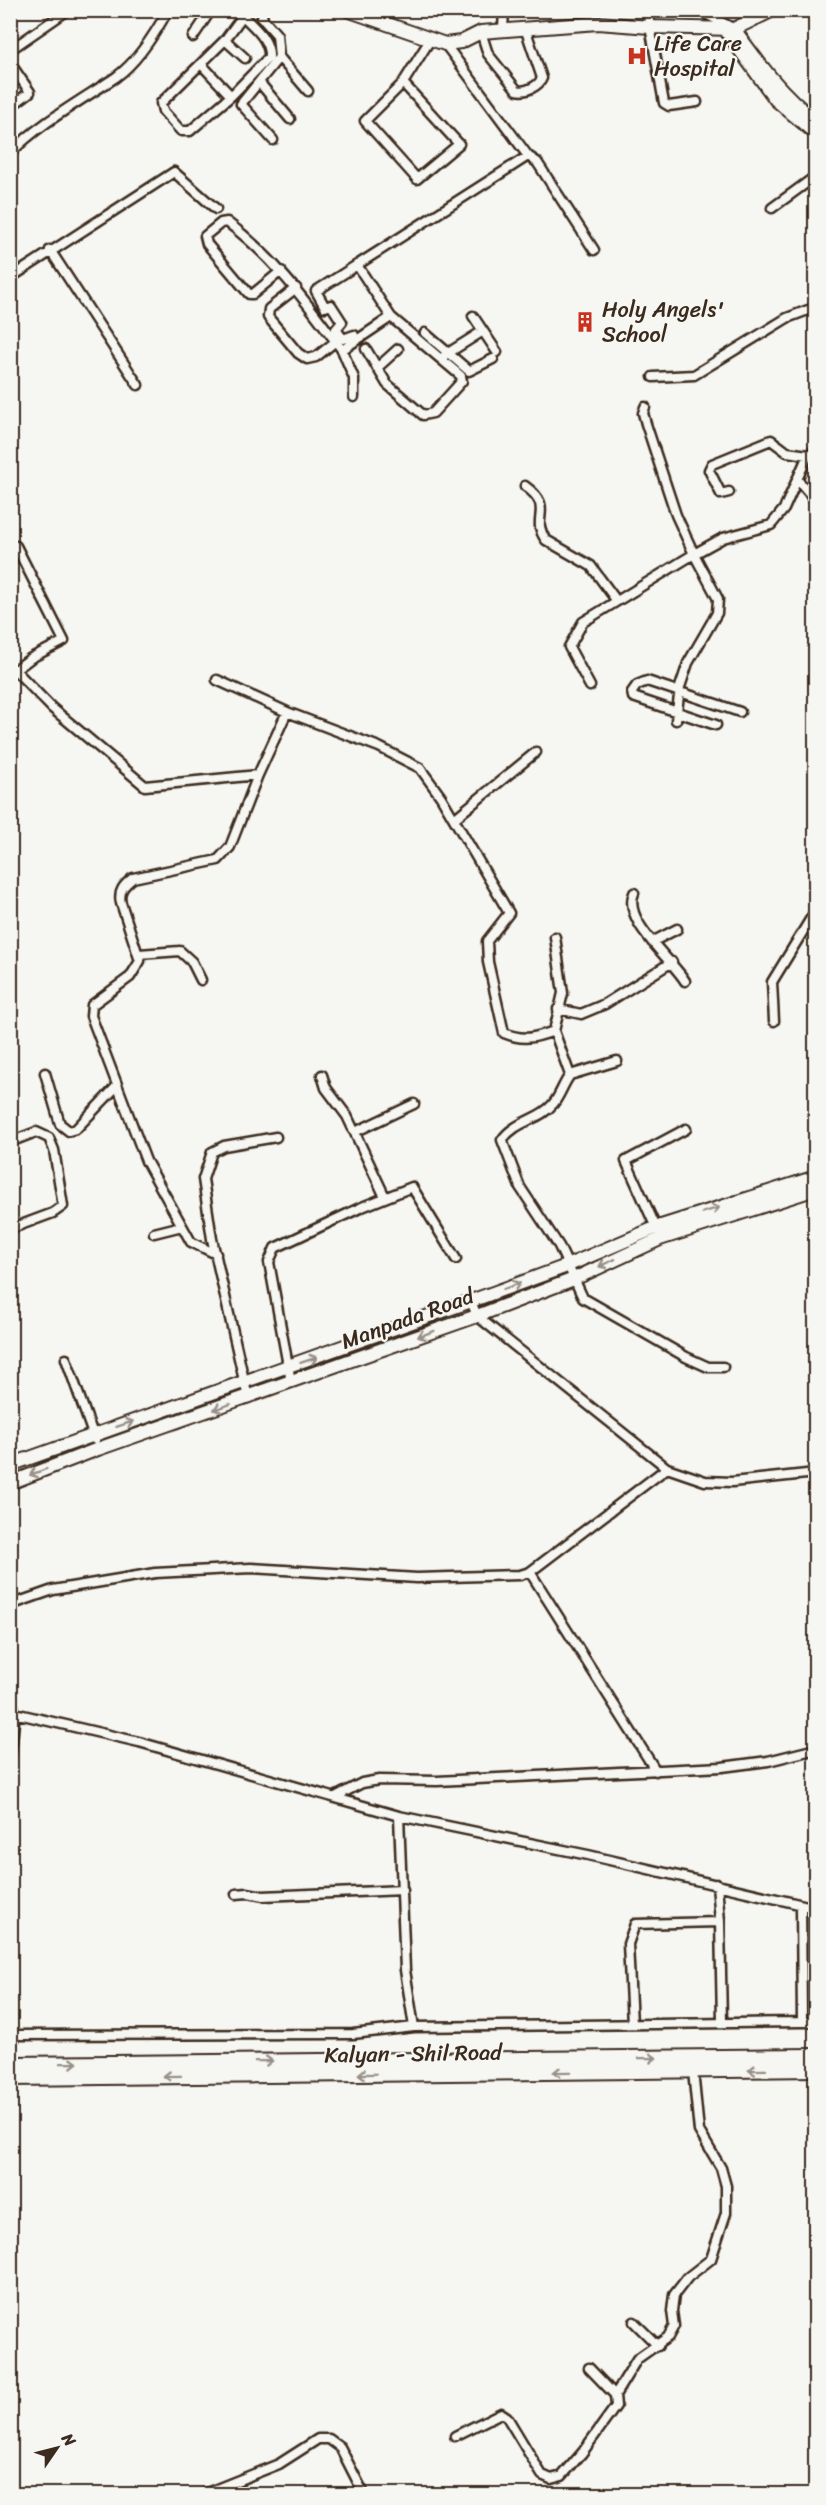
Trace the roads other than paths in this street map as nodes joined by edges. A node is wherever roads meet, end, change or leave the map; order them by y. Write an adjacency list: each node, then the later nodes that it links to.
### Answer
1 (68, 10): 22 (street)
2 (168, 10): 37 (street)
3 (211, 10): 18 (street)
4 (263, 10): 11 (street)
5 (348, 10): 20 (main road)
6 (504, 10): 14 (street)
7 (647, 10): 12 (street)
8 (698, 10): 15 (street)
9 (773, 10): 15 (main road)
10 (246, 14): 17 (street); 19 (street)
11 (270, 27): 17 (street); 23 (street)
12 (650, 27): 13 (main road); 15 (main road); 31 (street)
13 (525, 28): 14 (main road); 16 (street)
14 (503, 29): 16 (main road)
15 (729, 29): 34 (main road); 35 (main road)
16 (481, 32): 21 (main road)
17 (262, 35): 30 (street)
18 (193, 37)
19 (225, 40): 24 (street); 26 (street)
20 (430, 40): 21 (main road); 28 (street)
21 (445, 44): 38 (street)
22 (10, 50)
23 (279, 57): 27 (street); 29 (street)
24 (244, 58)
25 (10, 63): 32 (street)
26 (201, 64): 30 (street); 30 (street)
27 (259, 82): 33 (street); 36 (street)
28 (403, 83): 28 (street)
29 (308, 91)
30 (231, 96)
31 (697, 102)
32 (10, 107)
33 (290, 119)
34 (816, 121)
35 (816, 134)
36 (273, 140)
37 (10, 154)
38 (528, 156): 43 (street); 44 (street)
39 (816, 176): 40 (street)
40 (772, 208)
41 (216, 209): 42 (street)
42 (50, 250): 46 (street); 61 (street)
43 (594, 250)
44 (357, 265): 49 (street); 49 (street)
45 (280, 271): 45 (street); 47 (street)
46 (12, 275)
47 (296, 288): 53 (street); 53 (street)
48 (816, 310): 60 (street)
49 (390, 314): 56 (street); 58 (street)
50 (473, 316): 51 (street)
51 (483, 331): 57 (street); 57 (street)
52 (425, 333): 57 (street)
53 (336, 341): 56 (street)
54 (366, 349): 59 (street)
55 (398, 349): 59 (street)
56 (342, 350): 62 (street)
57 (448, 353): 58 (street)
58 (440, 358): 59 (street)
59 (377, 368)
60 (653, 377)
61 (138, 385)
62 (354, 397)
63 (645, 407): 70 (street)
64 (812, 452): 65 (street); 67 (street)
65 (797, 479): 68 (street); 70 (street)
66 (525, 486): 71 (street)
67 (729, 492)
68 (816, 501)
69 (16, 546): 80 (street)
70 (694, 554): 71 (street); 74 (street)
71 (616, 600): 73 (street)
72 (217, 680): 75 (street)
73 (590, 686)
74 (679, 692): 76 (street); 77 (street); 77 (street)
75 (287, 712): 80 (street); 81 (street)
76 (740, 712)
77 (677, 716): 78 (street)
78 (716, 724)
79 (536, 752): 81 (street)
80 (258, 775): 87 (street)
81 (454, 819): 93 (street)
82 (634, 893): 86 (street)
83 (816, 910): 92 (street)
84 (677, 929): 86 (street)
85 (555, 937): 91 (street)
86 (652, 942): 88 (street)
87 (139, 954): 89 (street); 98 (street)
88 (672, 962): 90 (street); 91 (street)
89 (201, 980)
90 (685, 981)
91 (558, 1009): 93 (street)
92 (774, 1021)
93 (554, 1031): 97 (street)
94 (617, 1061): 97 (street)
95 (45, 1073): 98 (street)
96 (322, 1075): 101 (street)
97 (570, 1075): 112 (street)
98 (117, 1086): 106 (street)
99 (414, 1104): 101 (street)
100 (686, 1129): 109 (street)
101 (355, 1132): 105 (street)
102 (276, 1137): 110 (street)
103 (10, 1142): 107 (street)
104 (814, 1183): 109 (main road, Manpada Road)
105 (385, 1197): 111 (street); 118 (street)
106 (183, 1226): 108 (street); 110 (street)
107 (10, 1230)
108 (154, 1233)
109 (658, 1234): 112 (main road, Manpada Road); 113 (main road, Manpada Road, one-way to 113)
110 (216, 1254): 119 (street)
111 (456, 1259)
112 (569, 1264): 113 (street); 114 (main road, Manpada Road, one-way to 112)
113 (574, 1279): 115 (main road, Manpada Road); 117 (street)
114 (471, 1301): 115 (street); 118 (main road, Manpada Road, one-way to 114)
115 (477, 1316): 120 (main road, Manpada Road, one-way to 120); 125 (street)
116 (66, 1359): 122 (street)
117 (723, 1367)
118 (287, 1368): 119 (main road, Manpada Road); 120 (street)
119 (244, 1382): 121 (street); 122 (main road, Manpada Road, one-way to 119)
120 (291, 1382): 121 (main road, Manpada Road)
121 (248, 1398): 123 (main road, Manpada Road, one-way to 123)
122 (93, 1435): 123 (street); 124 (main road, Manpada Road)
123 (98, 1449): 127 (main road, Manpada Road, one-way to 127)
124 (10, 1465)
125 (667, 1468): 126 (street); 128 (street)
126 (816, 1473)
127 (10, 1483)
128 (530, 1572): 129 (street); 134 (street)
129 (10, 1605)
130 (10, 1697): 131 (street)
131 (13, 1712): 133 (street); 135 (street)
132 (816, 1749): 134 (street)
133 (10, 1760)
134 (656, 1771): 135 (street)
135 (337, 1796): 136 (street)
136 (399, 1816): 137 (street); 138 (street)
137 (717, 1884): 140 (street); 142 (street)
138 (403, 1890): 139 (street); 147 (street)
139 (236, 1894)
140 (801, 1905): 141 (street); 144 (street)
141 (816, 1908)
142 (720, 1922): 143 (street); 146 (street)
143 (722, 2022): 144 (street); 146 (street)
144 (802, 2022): 145 (street)
145 (816, 2022)
146 (632, 2024): 147 (street)
147 (414, 2027): 148 (street)
148 (10, 2035)
149 (816, 2056): 150 (main road, Kalyan - Shil Road, one-way to 149)
150 (10, 2064)
151 (816, 2069): 152 (main road, Kalyan - Shil Road, one-way to 152)
152 (693, 2070): 153 (main road, Kalyan - Shil Road, one-way to 153); 155 (street)
153 (10, 2078)
154 (634, 2322): 155 (street)
155 (658, 2346): 157 (street)
156 (589, 2368): 157 (street)
157 (615, 2395): 158 (street)
158 (455, 2436)
159 (204, 2494): 160 (street)
160 (364, 2494)

